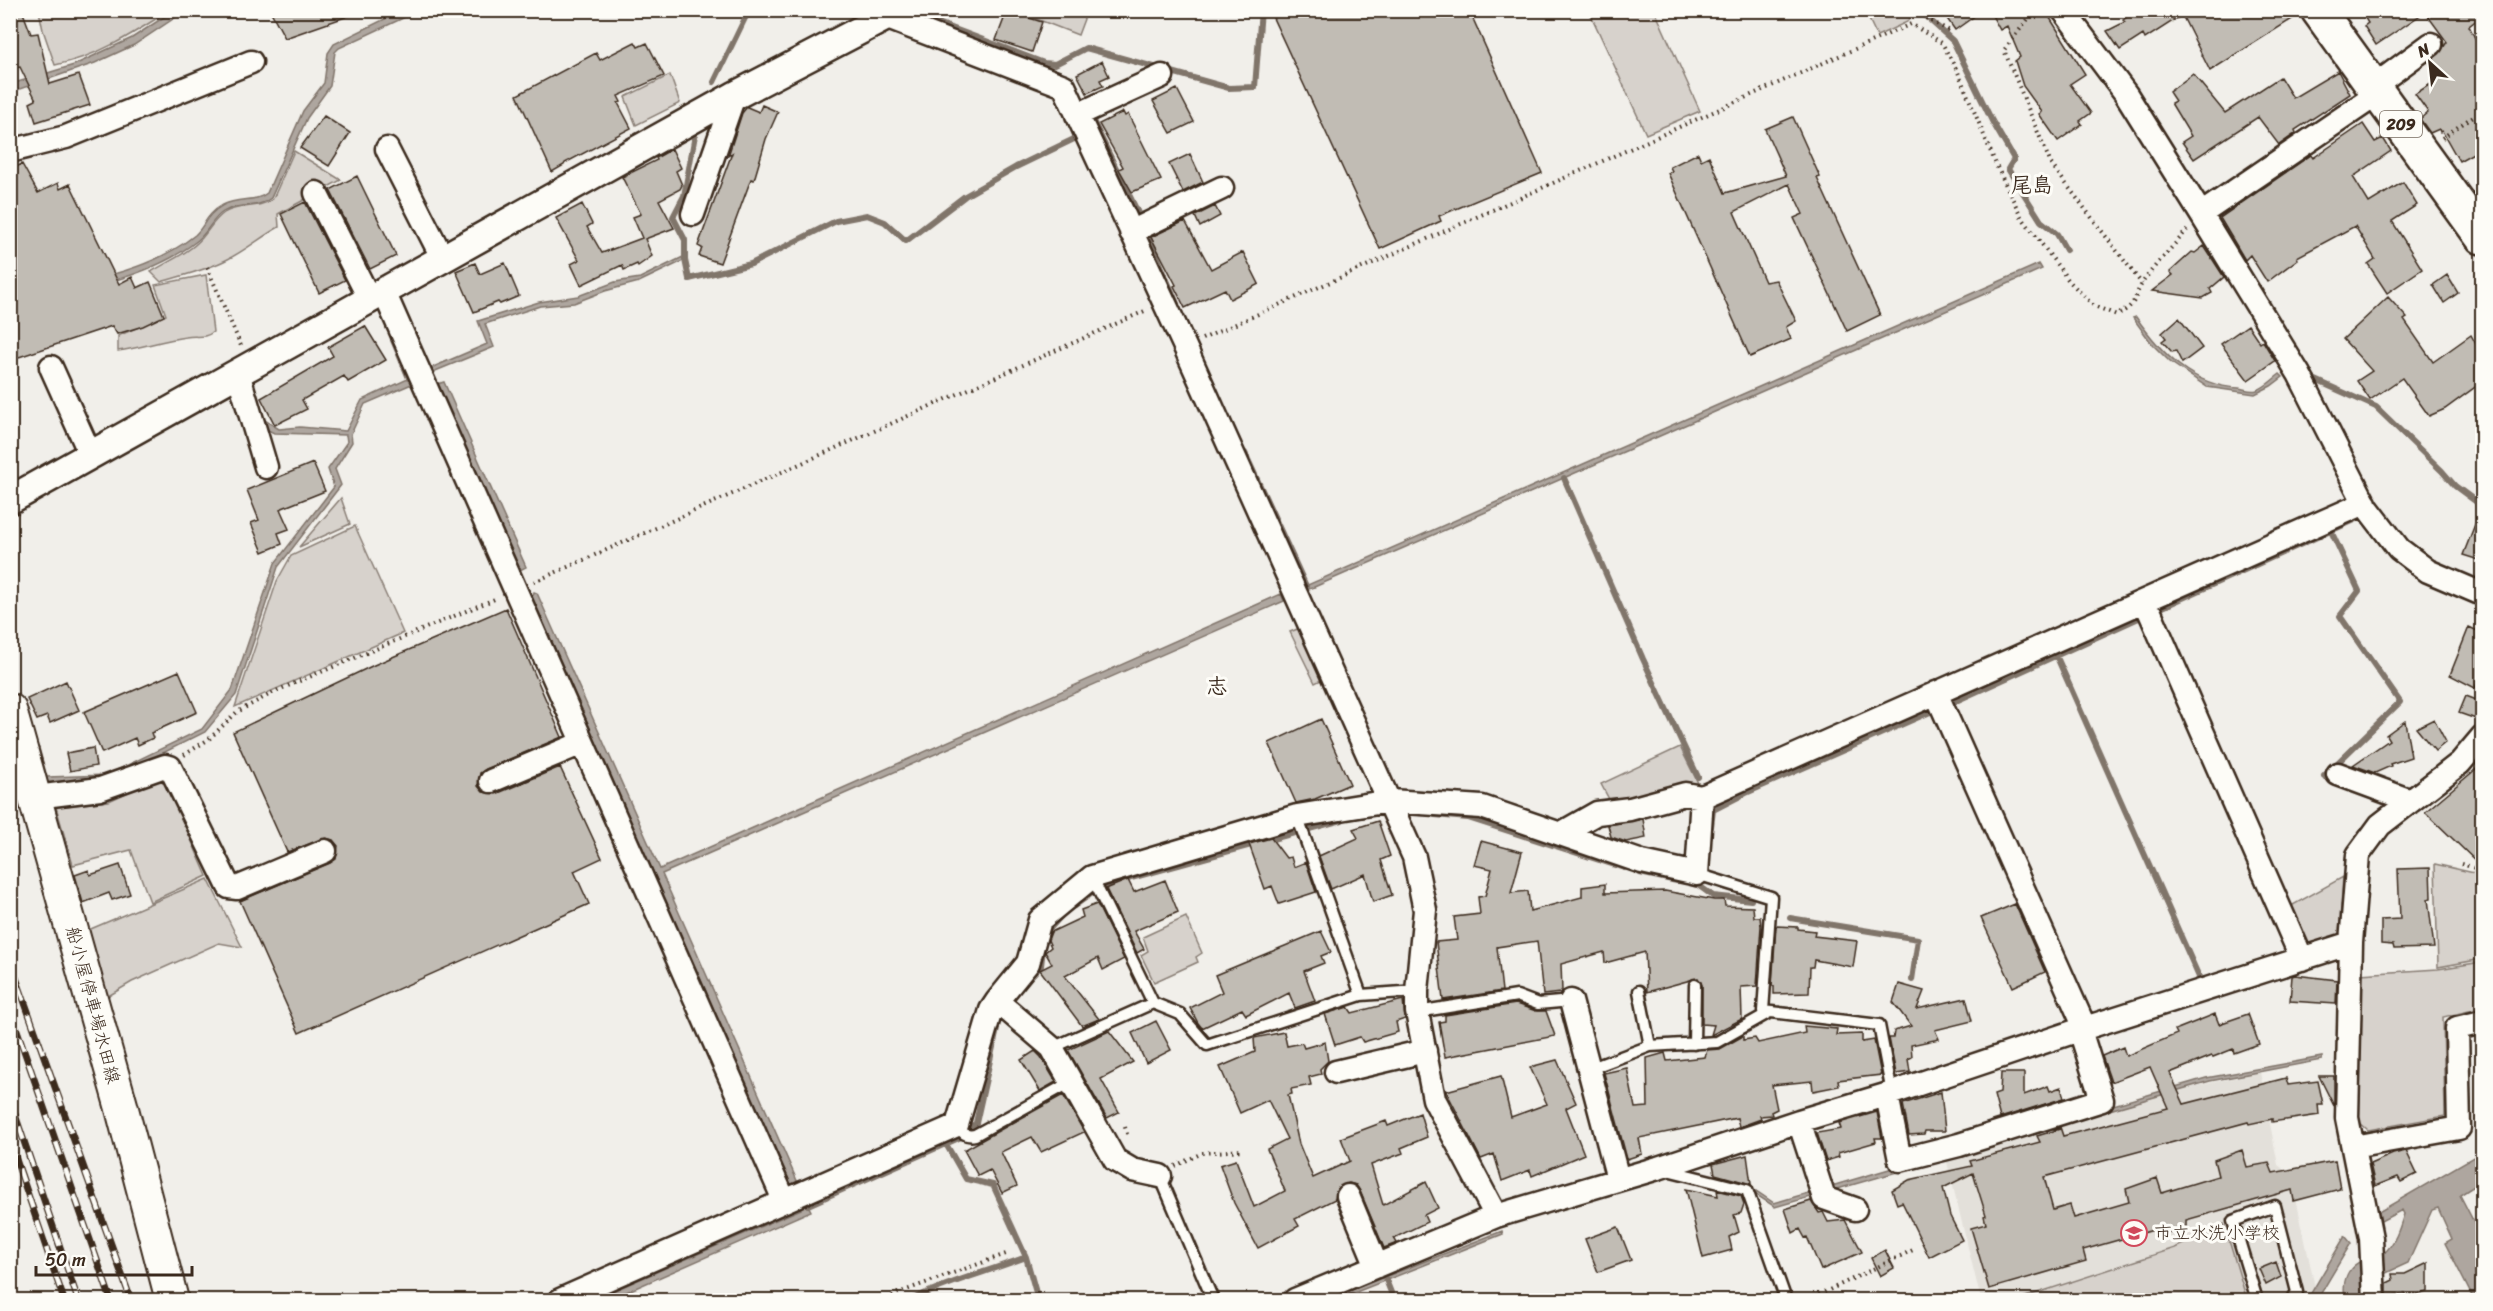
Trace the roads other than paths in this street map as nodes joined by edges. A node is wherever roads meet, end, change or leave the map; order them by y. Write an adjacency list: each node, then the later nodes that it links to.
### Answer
1 (2063, 10): 15 (street)
2 (2318, 10): 7 (highway, 209)
3 (892, 14): 8 (street); 9 (street)
4 (2431, 44): 7 (street)
5 (251, 62): 11 (street)
6 (1162, 76): 9 (street)
7 (2376, 89): 15 (street); 17 (highway, 209)
8 (734, 96): 14 (street); 18 (street)
9 (1077, 115): 16 (street)
10 (387, 150): 18 (street)
11 (10, 151)
12 (1222, 188): 16 (street)
13 (316, 193): 19 (street)
14 (693, 214)
15 (2201, 214): 25 (street)
16 (1131, 232): 36 (street)
17 (2482, 237)
18 (443, 259): 19 (street)
19 (377, 296): 21 (street); 31 (street)
20 (51, 367): 22 (street)
21 (244, 370): 22 (street); 23 (street)
22 (90, 456): 24 (street)
23 (266, 467)
24 (10, 500)
25 (2365, 503): 26 (street); 27 (street)
26 (2482, 594)
27 (2145, 601): 28 (street); 44 (street)
28 (1936, 693): 35 (street); 54 (street)
29 (10, 710): 34 (main road, 船小屋停車場水田線)
30 (2482, 737): 37 (street)
31 (582, 743): 33 (street); 70 (street)
32 (2338, 774): 37 (street)
33 (491, 781)
34 (36, 797): 40 (street); 75 (main road, 船小屋停車場水田線)
35 (1702, 797): 39 (street); 41 (street)
36 (1390, 801): 38 (street); 39 (street); 49 (street)
37 (2412, 801): 43 (street)
38 (1297, 816): 42 (street); 47 (lane)
39 (1560, 834): 41 (street)
40 (325, 851)
41 (1697, 874): 52 (lane)
42 (1092, 877): 48 (street); 51 (lane)
43 (2351, 943): 44 (street); 65 (street)
44 (2302, 959): 54 (street)
45 (1695, 985): 55 (lane)
46 (1639, 992): 56 (lane)
47 (1361, 995): 49 (lane); 51 (lane)
48 (997, 1001): 57 (street); 64 (street)
49 (1417, 1001): 50 (lane); 58 (street)
50 (1571, 1001): 59 (street)
51 (1153, 1003): 57 (lane)
52 (1770, 1012): 55 (lane); 62 (lane)
53 (2482, 1022): 65 (street)
54 (2082, 1029): 62 (street); 62 (street)
55 (1694, 1044): 56 (lane)
56 (1650, 1046): 59 (lane)
57 (1052, 1048): 61 (street)
58 (1425, 1051): 60 (street); 72 (street)
59 (1589, 1069): 68 (street)
60 (1336, 1072)
61 (1071, 1082): 64 (lane); 67 (street)
62 (1890, 1094): 63 (street)
63 (1799, 1121): 66 (street); 71 (street)
64 (957, 1125): 70 (street)
65 (2353, 1147): 82 (street)
66 (1658, 1168): 68 (street); 79 (lane)
67 (1160, 1176): 77 (lane)
68 (1618, 1179): 72 (street)
69 (1348, 1196): 73 (street)
70 (784, 1200): 74 (street)
71 (1855, 1209)
72 (1496, 1216): 73 (street)
73 (1377, 1266): 78 (street)
74 (585, 1296): 76 (street)
75 (172, 1300)
76 (560, 1300)
77 (1213, 1300)
78 (1295, 1300)
79 (1786, 1300)
80 (2257, 1300): 81 (lane)
81 (2292, 1300)
82 (2374, 1300)

